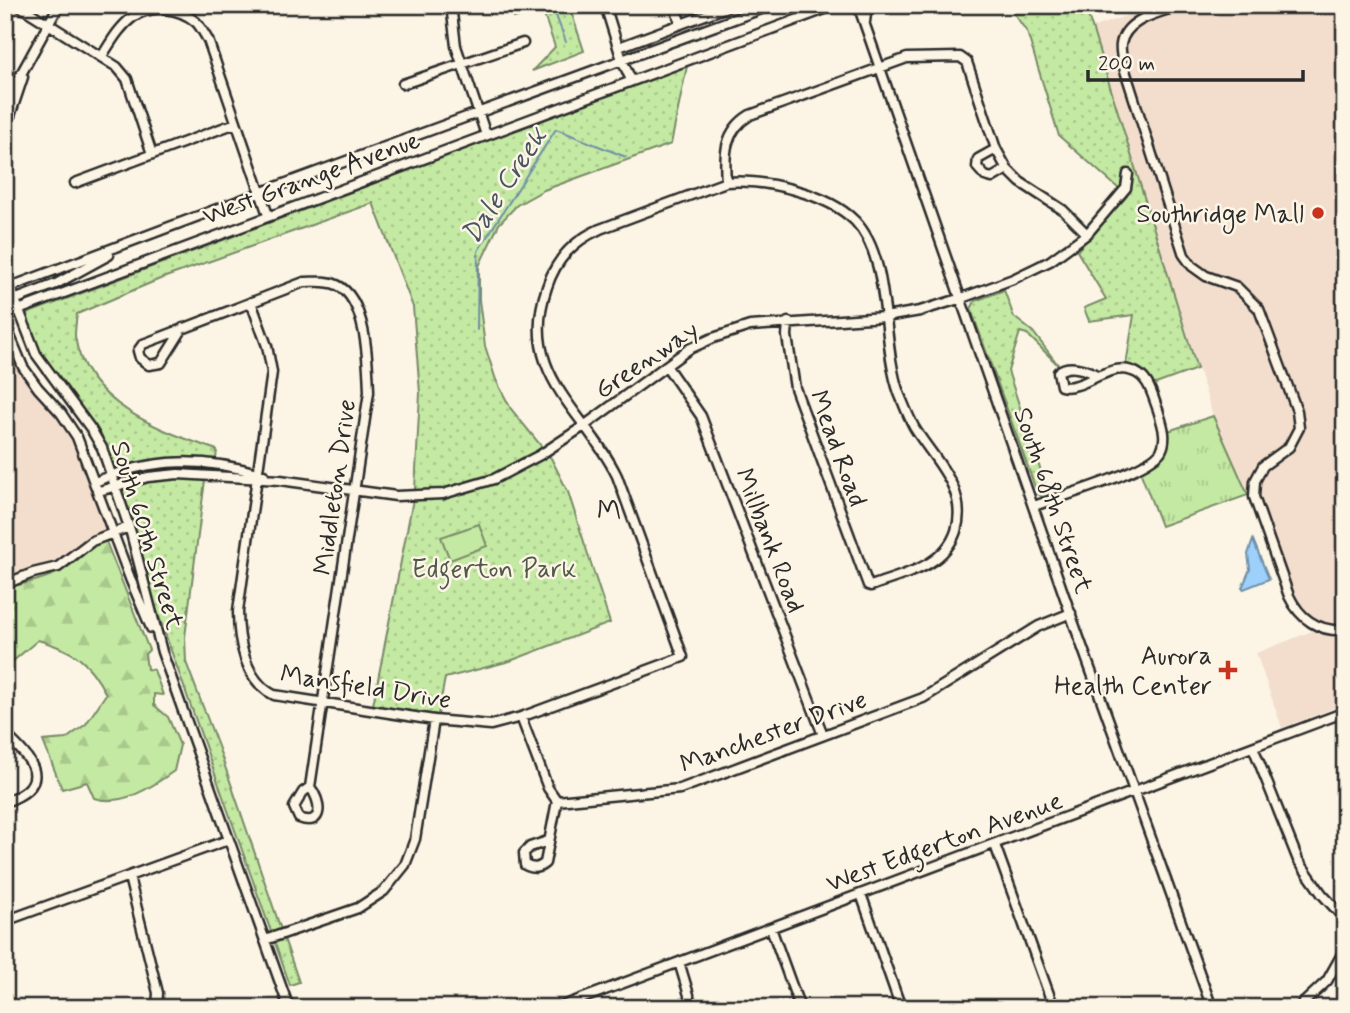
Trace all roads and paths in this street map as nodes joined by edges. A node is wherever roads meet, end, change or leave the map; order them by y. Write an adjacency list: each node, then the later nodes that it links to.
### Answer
1 (18, 5): 12 (street)
2 (59, 5): 12 (street)
3 (451, 5): 19 (street)
4 (605, 5): 16 (street)
5 (674, 5): 13 (street)
6 (732, 5): 13 (street)
7 (772, 5): 18 (street, West Grange Avenue)
8 (836, 5): 21 (street, West Grange Avenue)
9 (858, 5): 14 (street, South 68th Street)
10 (867, 5): 14 (street)
11 (1181, 5): 65 (street)
12 (47, 24): 17 (street); 24 (street)
13 (681, 24): 16 (street)
14 (865, 25): 20 (street, South 68th Street)
15 (523, 43): 19 (street)
16 (619, 47): 18 (street)
17 (102, 56): 27 (street); 31 (street)
18 (622, 60): 21 (street); 26 (street, West Grange Avenue)
19 (461, 64): 23 (street); 26 (street)
20 (880, 68): 30 (street); 34 (street); 42 (street, South 68th Street)
21 (631, 80): 29 (street, West Grange Avenue)
22 (5, 82): 24 (street)
23 (403, 84)
24 (17, 85): 25 (street); 28 (street)
25 (5, 108)
26 (477, 113): 29 (street); 36 (street, West Grange Avenue)
27 (236, 122): 31 (street); 36 (street)
28 (5, 131)
29 (486, 135): 37 (street, West Grange Avenue)
30 (996, 149): 32 (street); 32 (street)
31 (152, 154): 35 (street)
32 (1007, 169): 38 (street)
33 (1128, 174): 38 (street, Greenway)
34 (726, 182): 47 (street); 53 (street)
35 (75, 183)
36 (262, 192): 37 (street); 39 (street, West Grange Avenue)
37 (268, 215): 45 (street, West Grange Avenue)
38 (1087, 234): 42 (street, Greenway)
39 (136, 240): 41 (street, West Grange Avenue); 43 (street)
40 (5, 274): 41 (street, South 60th Street)
41 (7, 291): 43 (street, South 60th Street)
42 (962, 298): 47 (street, Greenway); 60 (street, South 68th Street)
43 (14, 300): 45 (street, South 60th Street); 46 (street)
44 (251, 302): 50 (street); 55 (street, Mansfield Drive); 59 (street, Middleton Drive)
45 (18, 310): 46 (street, West Grange Avenue); 54 (street, South 60th Street)
46 (5, 313)
47 (885, 317): 48 (street, Greenway); 48 (street, Mead Road)
48 (789, 322): 51 (street, Greenway)
49 (5, 324): 56 (street, South 60th Street)
50 (183, 328): 50 (street)
51 (667, 366): 53 (street, Greenway); 72 (street, Millbank Road)
52 (1097, 375): 60 (street)
53 (584, 426): 59 (street, Greenway); 69 (street, Mansfield Drive)
54 (111, 474): 55 (street, Greenway); 56 (street, Greenway); 57 (street, South 60th Street)
55 (259, 476): 57 (street, Greenway); 59 (street, Greenway); 67 (street, Mansfield Drive)
56 (95, 482): 58 (street, South 60th Street)
57 (115, 486): 58 (street, Greenway); 61 (street, South 60th Street)
58 (99, 491): 62 (street, South 60th Street)
59 (355, 491): 67 (street, Middleton Drive)
60 (1034, 506): 64 (street, South 68th Street)
61 (129, 527): 62 (street); 66 (street, South 60th Street)
62 (113, 532): 63 (street); 66 (street, South 60th Street)
63 (5, 583)
64 (1070, 612): 72 (street, Manchester Drive); 75 (street, South 68th Street)
65 (1345, 630)
66 (162, 652): 78 (street, South 60th Street)
67 (324, 703): 70 (street, Mansfield Drive); 74 (street, Middleton Drive)
68 (1345, 712): 73 (street, West Edgerton Avenue)
69 (522, 717): 70 (street, Mansfield Drive); 76 (street)
70 (434, 720): 86 (street)
71 (5, 734): 77 (street)
72 (823, 735): 76 (street, Manchester Drive)
73 (1253, 747): 75 (street, West Edgerton Avenue); 83 (street)
74 (310, 787)
75 (1135, 792): 80 (street, West Edgerton Avenue); 96 (street, South 68th Street)
76 (557, 801): 79 (street)
77 (5, 802)
78 (229, 840): 81 (street); 86 (street, South 60th Street)
79 (548, 841)
80 (995, 845): 82 (street, West Edgerton Avenue); 95 (street)
81 (129, 877): 84 (street); 89 (street)
82 (861, 894): 85 (street, West Edgerton Avenue); 94 (street)
83 (1345, 919)
84 (5, 920)
85 (771, 928): 88 (street, West Edgerton Avenue); 93 (street)
86 (265, 940): 90 (street, South 60th Street)
87 (1345, 949): 97 (street)
88 (679, 962): 91 (street, West Edgerton Avenue); 92 (street)
89 (157, 1008)
90 (289, 1008)
91 (557, 1008)
92 (689, 1008)
93 (800, 1008)
94 (901, 1008)
95 (1054, 1008)
96 (1212, 1008)
97 (1298, 1008)

